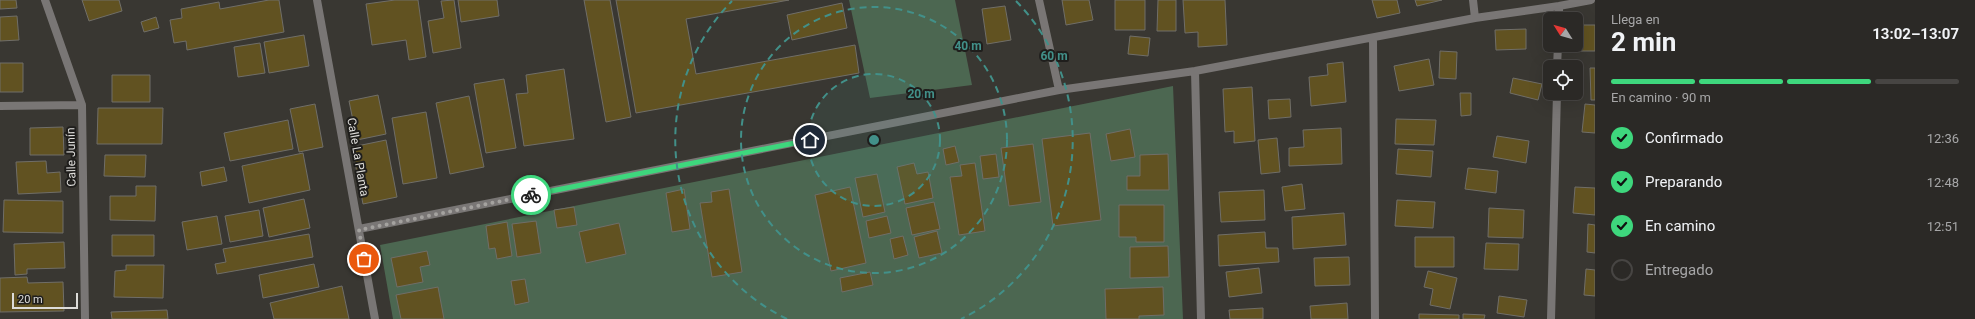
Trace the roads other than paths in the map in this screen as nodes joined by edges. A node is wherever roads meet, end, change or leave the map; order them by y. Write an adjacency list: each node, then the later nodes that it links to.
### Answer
1 (45, 0): 13 (street, Calle Junín)
2 (318, 0): 15 (street, Calle La Planta)
3 (1039, 0): 11 (street)
4 (1473, 0): 8 (street)
5 (1591, 0): 6 (street)
6 (1559, 6): 7 (street); 8 (street)
7 (1559, 12)
8 (1475, 18): 9 (street)
9 (1373, 38): 10 (street); 19 (street)
10 (1195, 72): 11 (street); 18 (street)
11 (1058, 90): 15 (street)
12 (1557, 100): 20 (street)
13 (82, 105): 14 (street); 16 (street, Calle Junín)
14 (0, 106)
15 (359, 230): 17 (street, Calle La Planta)
16 (85, 319)
17 (374, 319)
18 (1201, 319)
19 (1375, 319)
20 (1551, 319)

